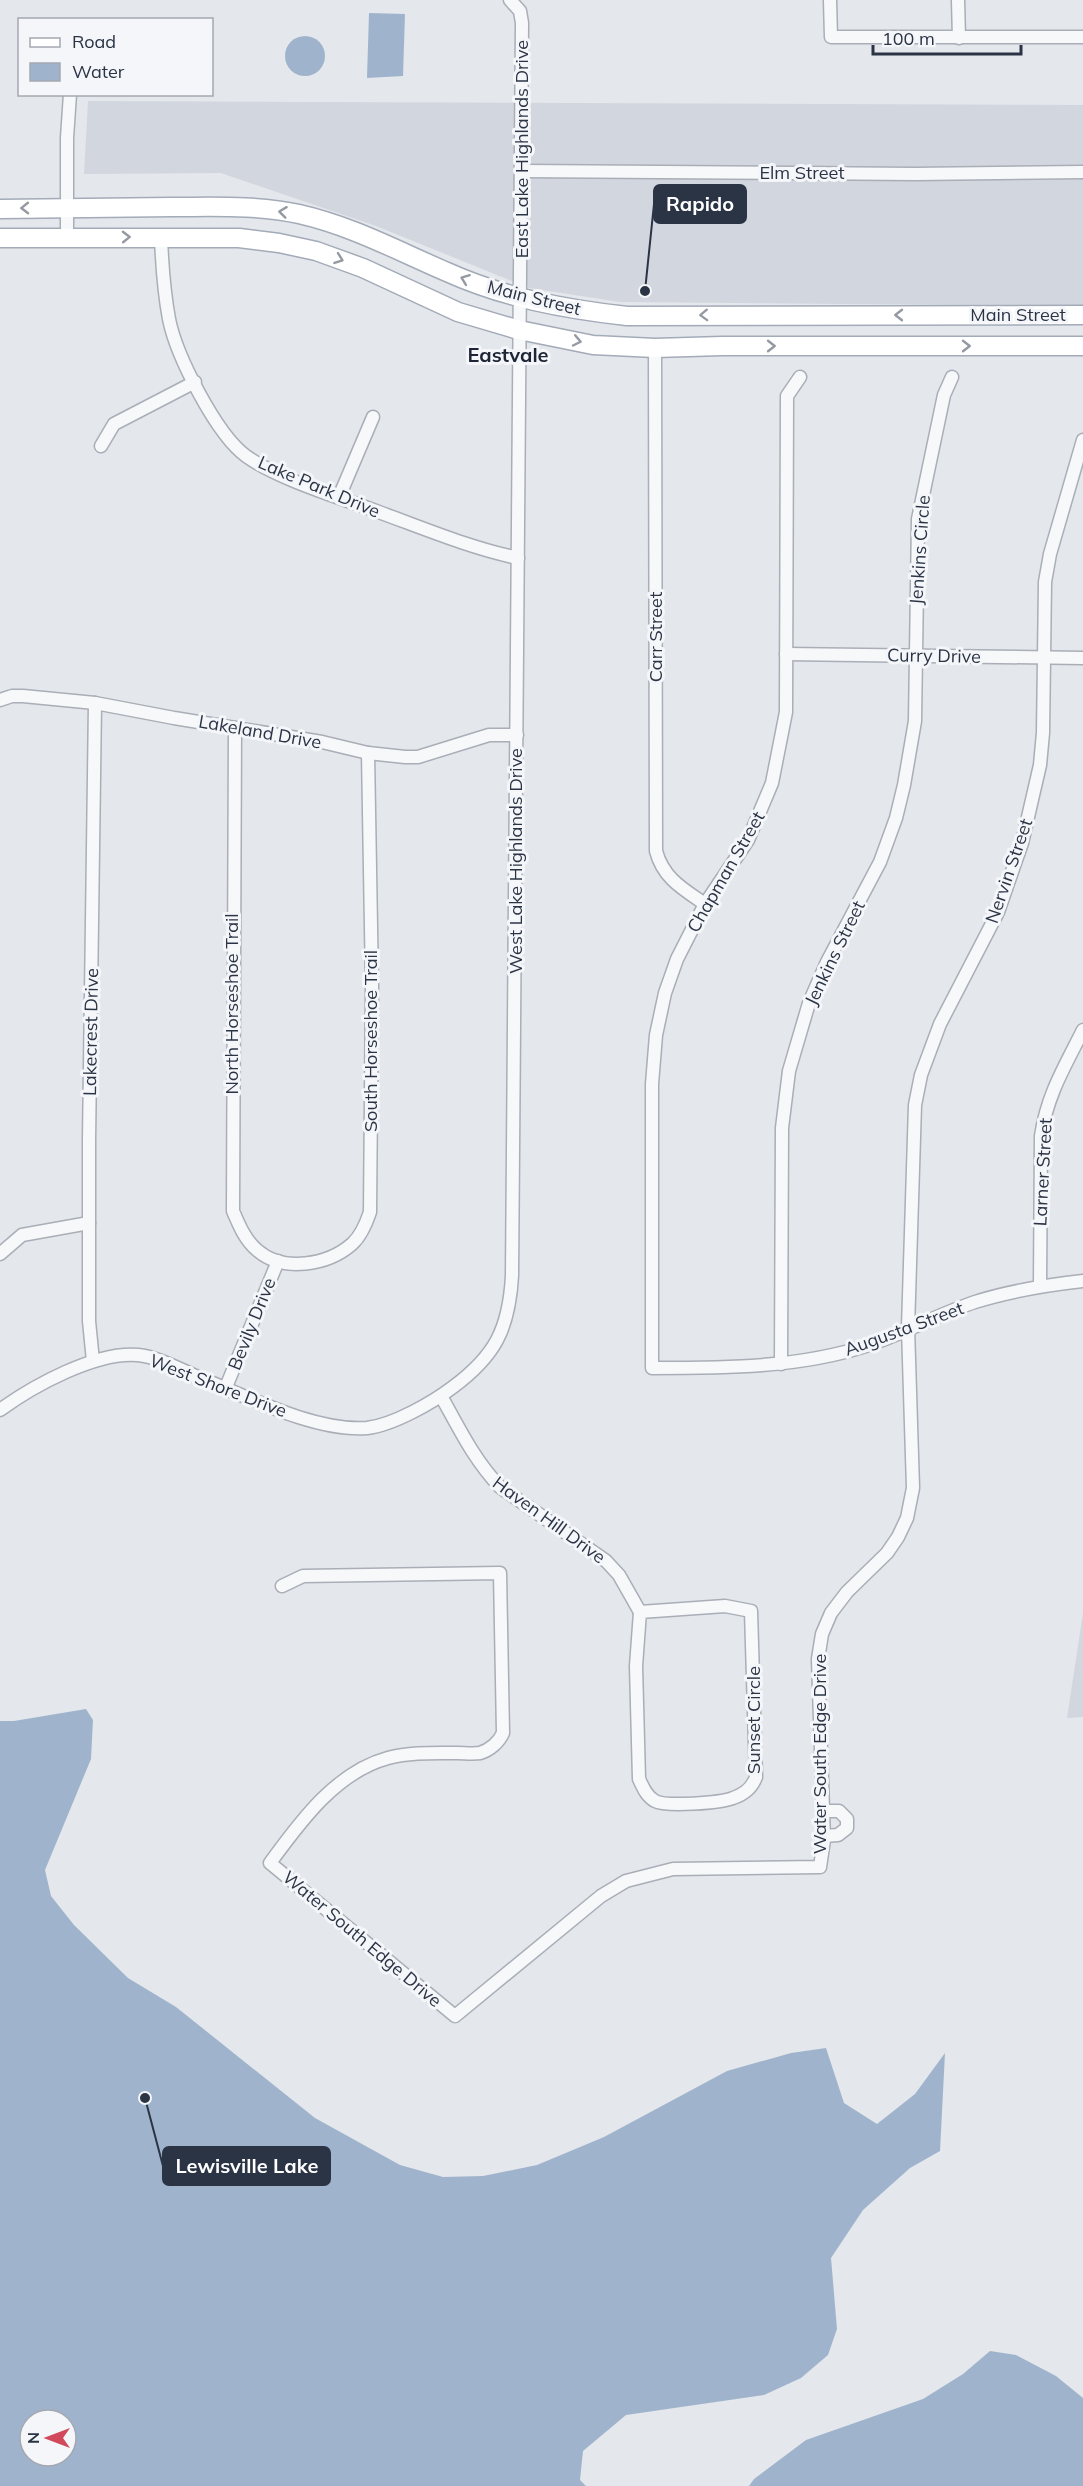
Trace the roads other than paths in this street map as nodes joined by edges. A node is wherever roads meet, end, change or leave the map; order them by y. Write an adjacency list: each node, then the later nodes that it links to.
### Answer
1 (830, 0): 5 (street)
2 (958, 0): 5 (street)
3 (512, 1): 7 (street, East Lake Highlands Drive)
4 (1083, 37): 5 (street)
5 (959, 38)
6 (70, 96): 9 (street)
7 (522, 171): 8 (street, Elm Street); 14 (street, East Lake Highlands Drive)
8 (1083, 172)
9 (67, 208): 10 (main road, Main Street, one-way to 10); 13 (street); 14 (main road, Main Street, one-way to 9)
10 (0, 209)
11 (161, 237): 13 (main road, Main Street, one-way to 11); 16 (main road, Main Street, one-way to 16); 21 (street, Lake Park Drive)
12 (0, 238): 13 (main road, Main Street)
13 (67, 238)
14 (520, 299): 15 (main road, Main Street, one-way to 14); 16 (street, West Lake Highlands Drive)
15 (1083, 315)
16 (519, 330): 18 (main road, Main Street, one-way to 18); 26 (street, West Lake Highlands Drive)
17 (1083, 346): 18 (main road, Main Street, one-way to 17)
18 (655, 348): 36 (street, Carr Street)
19 (800, 377): 27 (street, Chapman Street)
20 (952, 377): 28 (street, Jenkins Circle)
21 (195, 382): 24 (street); 25 (street, Lake Park Drive)
22 (373, 417): 25 (street)
23 (1083, 440): 29 (street, Nervin Street)
24 (101, 446)
25 (339, 497): 26 (street, Lake Park Drive)
26 (518, 558): 34 (street, West Lake Highlands Drive)
27 (786, 654): 28 (street, Curry Drive); 36 (street, Chapman Street)
28 (915, 656): 29 (street, Curry Drive); 45 (street, Jenkins Street)
29 (1045, 657): 30 (street, Curry Drive); 43 (street, Nervin Street)
30 (1083, 658)
31 (0, 700): 32 (street, Lakeland Drive)
32 (95, 703): 33 (street, Lakeland Drive); 38 (street, Lakecrest Drive)
33 (235, 728): 35 (street, Lakeland Drive); 40 (street, North Horseshoe Trail)
34 (517, 735): 35 (street, Lakeland Drive); 48 (street, West Lake Highlands Drive)
35 (368, 753): 40 (street, South Horseshoe Trail)
36 (705, 904): 46 (street, Chapman Street)
37 (1083, 1030): 42 (street, Larner Street)
38 (90, 1223): 39 (street); 44 (street, Lakecrest Drive)
39 (0, 1254)
40 (278, 1261): 47 (street, Bevily Drive)
41 (1083, 1281): 42 (street, Augusta Street)
42 (1040, 1286): 43 (street, Augusta Street)
43 (908, 1328): 45 (street, Augusta Street); 52 (street, Water South Edge Drive)
44 (93, 1361): 47 (street, West Shore Drive); 49 (street, West Shore Drive)
45 (781, 1364): 46 (street, Augusta Street)
46 (652, 1368)
47 (226, 1387): 48 (street, West Shore Drive)
48 (441, 1396): 51 (street, Haven Hill Drive)
49 (0, 1410)
50 (282, 1586): 53 (street, Water South Edge Drive)
51 (640, 1612): 51 (street, Sunset Circle)
52 (824, 1811): 53 (street, Water South Edge Drive); 53 (street)
53 (824, 1836)

